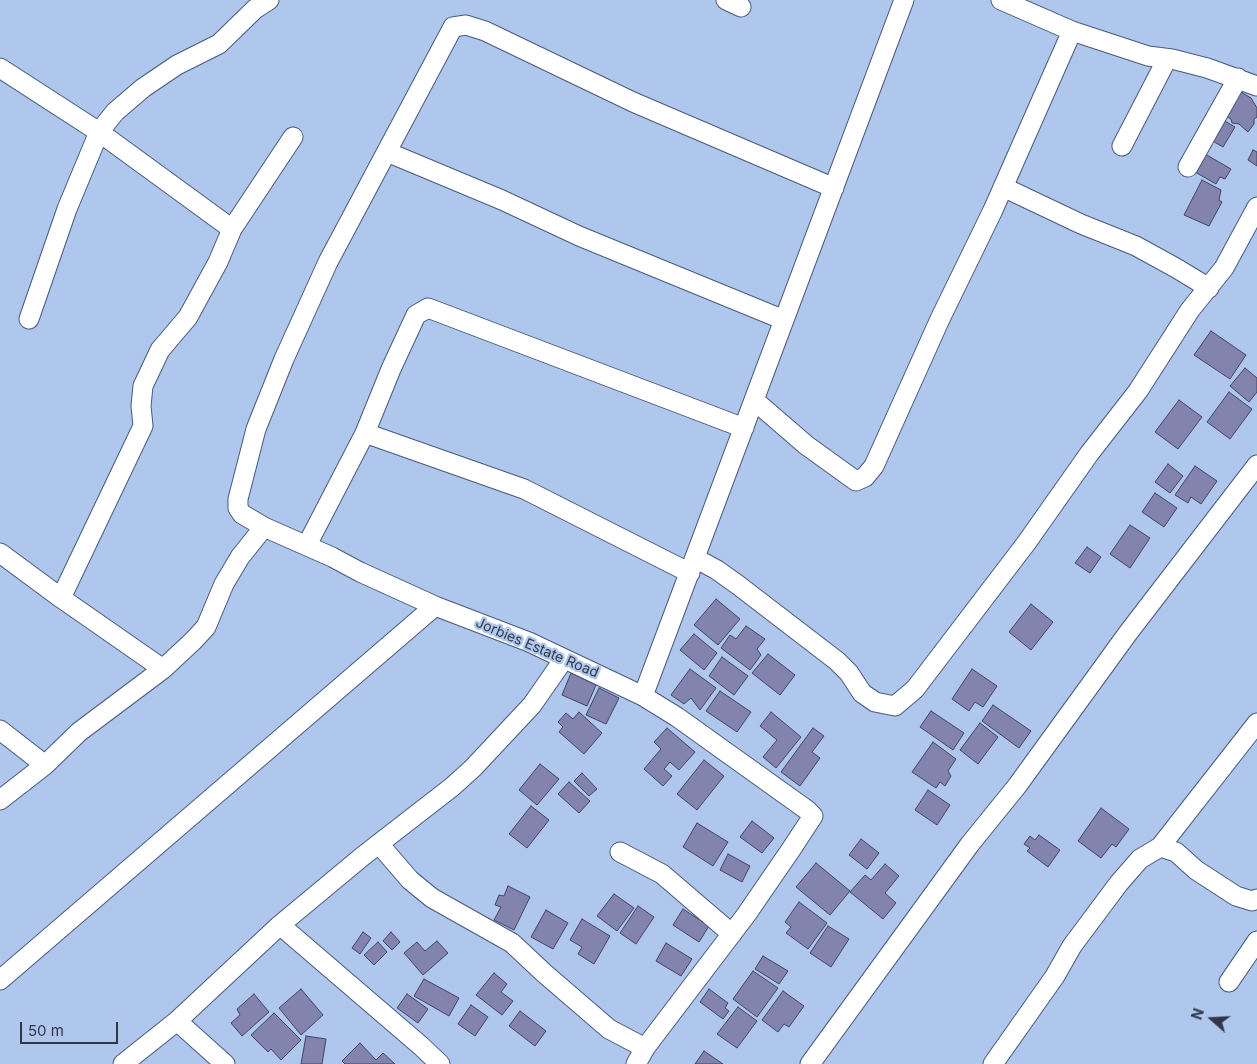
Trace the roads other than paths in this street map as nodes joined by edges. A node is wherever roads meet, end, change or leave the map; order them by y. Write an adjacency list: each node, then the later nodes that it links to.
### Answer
1 (269, 0): 8 (street)
2 (904, 0): 14 (street)
3 (1002, 0): 4 (street)
4 (1072, 31): 5 (street); 13 (street)
5 (1167, 59): 7 (street); 10 (street)
6 (0, 68): 8 (street)
7 (1252, 82): 12 (street)
8 (99, 132): 16 (street); 18 (street)
9 (293, 137): 16 (street)
10 (1122, 146)
11 (387, 152): 14 (street); 19 (street); 24 (street, Jorbies Estate Road)
12 (1188, 167)
13 (1003, 187): 17 (street); 20 (street)
14 (834, 188): 19 (street)
15 (1257, 207): 17 (street)
16 (232, 229): 28 (street)
17 (1209, 288): 27 (street)
18 (29, 319)
19 (784, 320): 20 (street)
20 (754, 400): 21 (street)
21 (744, 428): 22 (street); 27 (street)
22 (365, 433): 25 (street); 27 (street)
23 (1257, 465): 51 (street)
24 (264, 527): 25 (street, Jorbies Estate Road); 31 (street)
25 (306, 545): 29 (street, Jorbies Estate Road)
26 (0, 553): 28 (street)
27 (692, 565): 32 (street)
28 (61, 598): 31 (street)
29 (435, 606): 30 (street, Jorbies Estate Road); 44 (street)
30 (564, 659): 32 (street, Jorbies Estate Road); 37 (street)
31 (163, 669): 35 (street)
32 (643, 696): 42 (street, Jorbies Estate Road)
33 (1257, 723): 38 (street)
34 (0, 730): 35 (street)
35 (45, 765): 36 (street)
36 (0, 800)
37 (380, 844): 41 (street); 47 (street)
38 (1160, 847): 40 (street); 52 (street)
39 (620, 852): 42 (street)
40 (1255, 905)
41 (280, 925): 46 (street); 50 (street)
42 (732, 934): 47 (street)
43 (1257, 941): 45 (street)
44 (0, 980)
45 (1229, 982)
46 (177, 1021): 48 (street); 49 (street)
47 (640, 1056)
48 (123, 1064)
49 (225, 1064)
50 (440, 1064)
51 (810, 1064)
52 (993, 1064)

